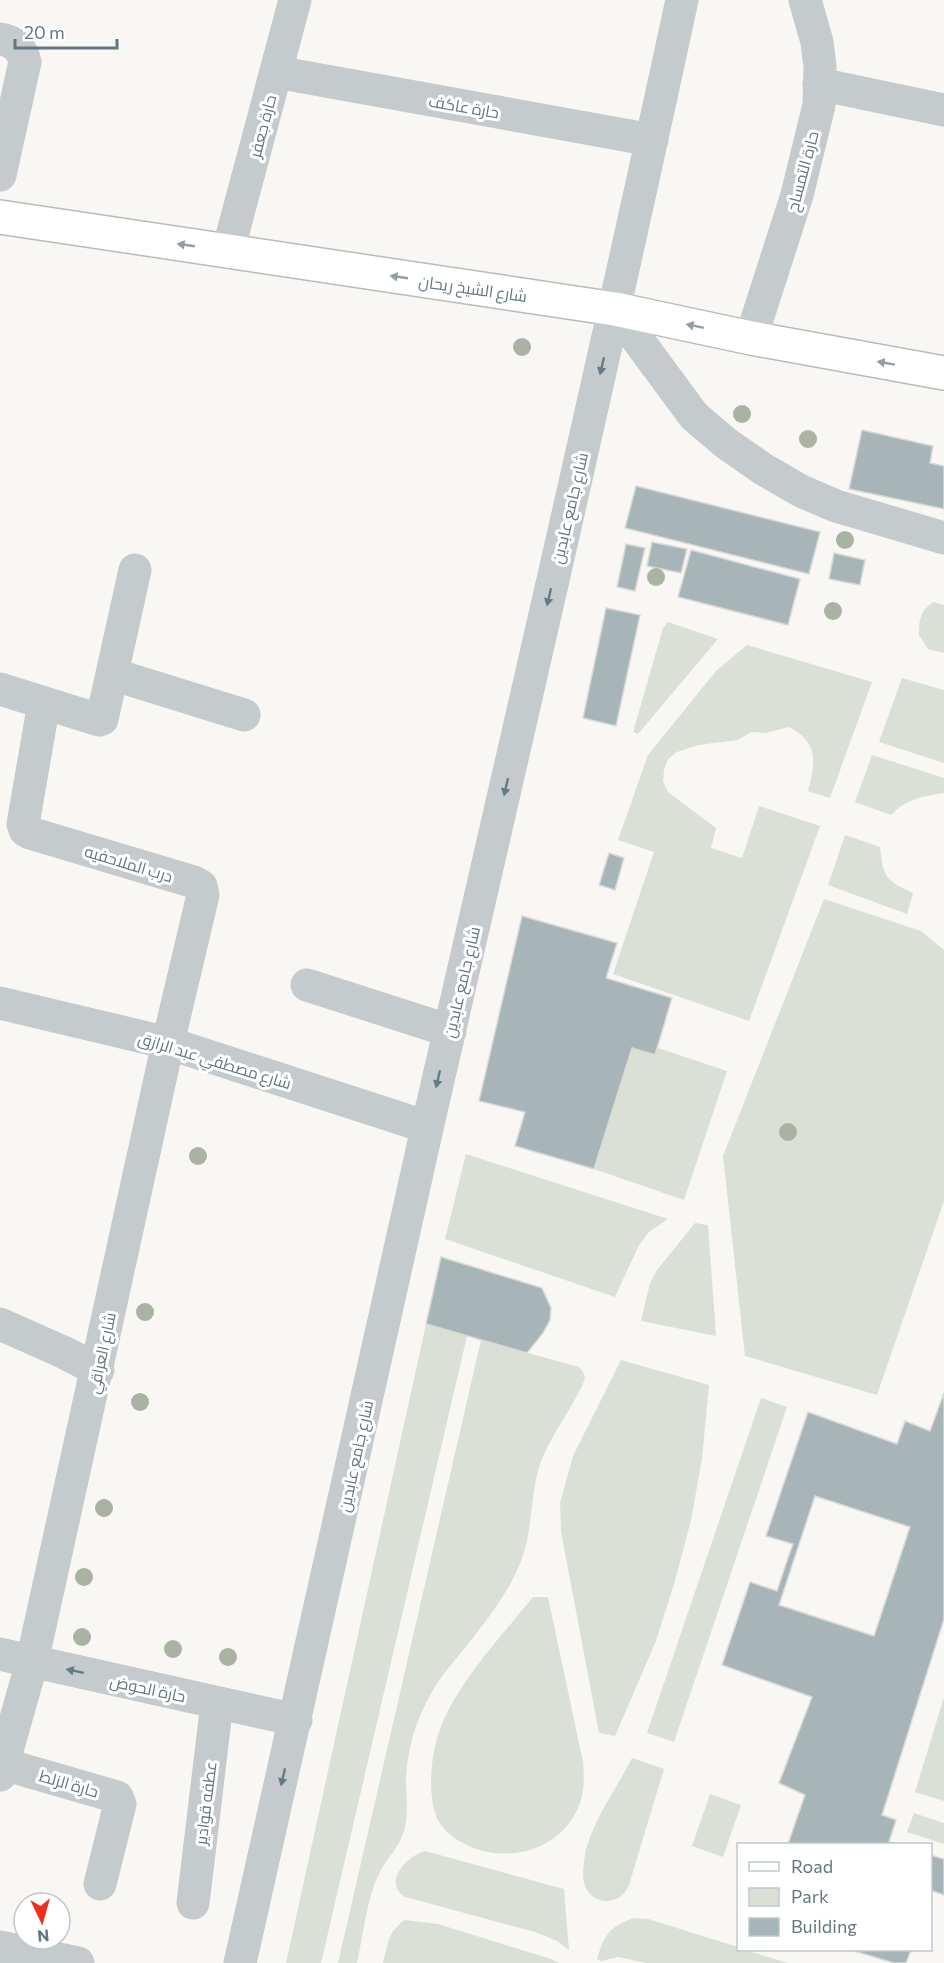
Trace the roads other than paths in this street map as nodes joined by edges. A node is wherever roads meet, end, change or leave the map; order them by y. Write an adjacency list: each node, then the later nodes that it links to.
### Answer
1 (295, 0): 5 (street, حارة جعفر)
2 (682, 0): 8 (street, شارع جامع عابدين)
3 (805, 0): 6 (street, حارة التمساح)
4 (0, 39): 9 (street)
5 (276, 72): 8 (street, حارة عاكف); 11 (street, حارة جعفر)
6 (819, 84): 7 (street); 13 (street, حارة التمساح)
7 (944, 110)
8 (652, 140): 12 (street, شارع جامع عابدين)
9 (0, 175)
10 (0, 218): 11 (main road, شارع الشيخ ريحان, one-way to 10)
11 (228, 251): 12 (main road, شارع الشيخ ريحان, one-way to 11)
12 (615, 309): 13 (main road, شارع الشيخ ريحان, one-way to 12); 15 (street); 23 (street, شارع جامع عابدين, one-way to 23)
13 (751, 338): 14 (main road, شارع الشيخ ريحان, one-way to 13)
14 (944, 374)
15 (944, 538)
16 (135, 570): 17 (street)
17 (112, 674): 19 (street); 20 (street)
18 (0, 689): 19 (street)
19 (44, 703): 24 (street, درب الملاحفيه)
20 (243, 715)
21 (307, 985): 23 (street)
22 (0, 1003): 24 (street, شارع مصطفي عبد الرازق)
23 (450, 1031): 25 (street, شارع جامع عابدين, one-way to 25)
24 (168, 1043): 25 (street, شارع مصطفي عبد الرازق); 27 (street, شارع العراقي)
25 (427, 1127): 31 (street, شارع جامع عابدين)
26 (0, 1324): 27 (street)
27 (98, 1370): 29 (street, شارع العراقي)
28 (0, 1654): 29 (street, حارة الحوض)
29 (32, 1662): 30 (street, حارة الحوض, one-way to 29); 32 (street, شارع العراقي)
30 (217, 1703): 31 (street, حارة الحوض); 34 (street, عطفه قوادير)
31 (296, 1720): 37 (street, شارع جامع عابدين, one-way to 37)
32 (1, 1770): 33 (street, حارة الزلط)
33 (100, 1884)
34 (194, 1903)
35 (0, 1947): 36 (street)
36 (78, 1963)
37 (240, 1963)

